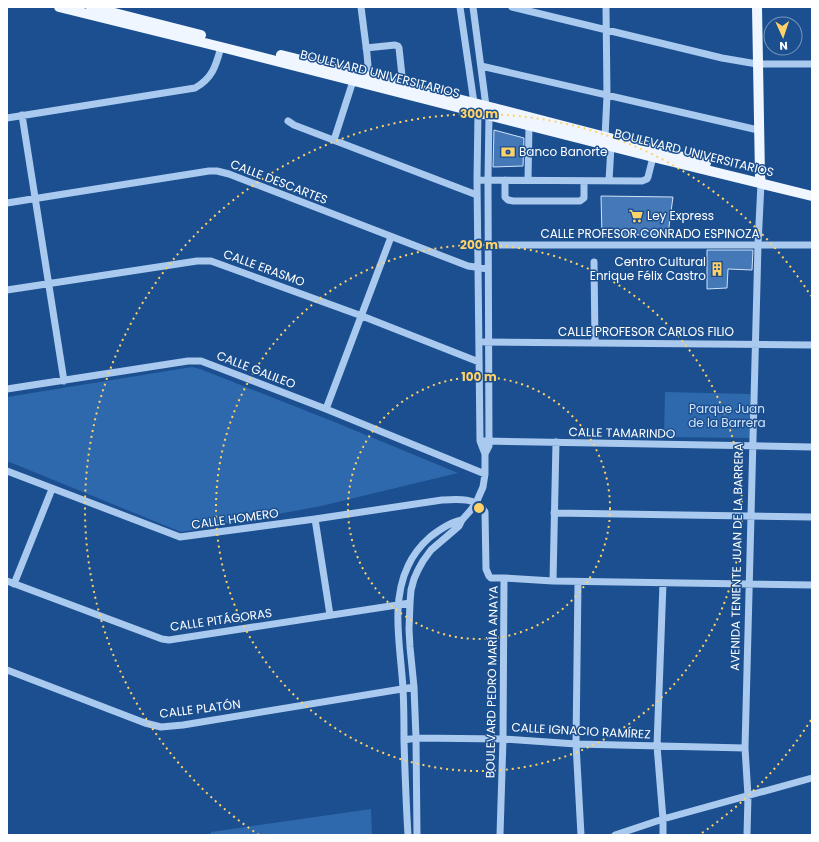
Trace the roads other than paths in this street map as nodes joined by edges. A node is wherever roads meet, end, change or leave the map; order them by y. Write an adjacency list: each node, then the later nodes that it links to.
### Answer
1 (58, 7): 10 (main road, BOULEVARD UNIVERSITARIOS)
2 (91, 7): 15 (main road, BOULEVARD UNIVERSITARIOS)
3 (361, 7): 11 (street)
4 (460, 7): 19 (street)
5 (473, 7): 14 (street)
6 (512, 7): 9 (street)
7 (606, 7): 9 (street)
8 (757, 7): 12 (main road, AVENIDA TENIENTE JUAN DE LA BARRERA)
9 (606, 30): 12 (street); 18 (street)
10 (221, 47): 16 (main road, BOULEVARD UNIVERSITARIOS); 21 (street)
11 (366, 48): 15 (street); 17 (street)
12 (757, 64): 13 (street); 25 (main road, AVENIDA TENIENTE JUAN DE LA BARRERA)
13 (812, 64)
14 (481, 66): 18 (street); 20 (street)
15 (369, 77): 17 (main road, BOULEVARD UNIVERSITARIOS)
16 (353, 80): 20 (main road, BOULEVARD UNIVERSITARIOS); 27 (street)
17 (403, 85): 19 (main road, BOULEVARD UNIVERSITARIOS)
18 (607, 96): 25 (street); 26 (street)
19 (474, 103): 20 (main road, BOULEVARD UNIVERSITARIOS)
20 (485, 111): 24 (main road, BOULEVARD UNIVERSITARIOS); 26 (main road, BOULEVARD UNIVERSITARIOS); 30 (street); 31 (street)
21 (22, 115): 22 (street); 40 (street)
22 (7, 118)
23 (288, 121): 27 (street)
24 (529, 125): 28 (main road, BOULEVARD UNIVERSITARIOS); 33 (street)
25 (758, 130): 34 (main road, AVENIDA TENIENTE JUAN DE LA BARRERA)
26 (605, 137): 34 (main road, BOULEVARD UNIVERSITARIOS)
27 (334, 140): 38 (street)
28 (611, 146): 29 (main road, BOULEVARD UNIVERSITARIOS); 36 (street)
29 (653, 157): 34 (main road, BOULEVARD UNIVERSITARIOS); 36 (street)
30 (477, 180): 31 (street); 38 (street)
31 (488, 180): 32 (street); 45 (street)
32 (505, 180): 33 (street); 35 (street)
33 (528, 180): 35 (street)
34 (760, 180): 37 (main road, BOULEVARD UNIVERSITARIOS); 39 (main road, BOULEVARD UNIVERSITARIOS); 43 (street, AVENIDA TENIENTE JUAN DE LA BARRERA)
35 (584, 181): 36 (street)
36 (609, 181)
37 (812, 190)
38 (477, 195): 47 (street)
39 (812, 196)
40 (35, 198): 41 (street, CALLE DESCARTES); 42 (street, CALLE DESCARTES); 49 (street)
41 (7, 203)
42 (391, 237): 47 (street, CALLE DESCARTES); 51 (street)
43 (758, 245): 44 (street, CALLE PROFESOR CONRADO ESPINOZA); 45 (street, CALLE PROFESOR CONRADO ESPINOZA); 55 (street, AVENIDA TENIENTE JUAN DE LA BARRERA)
44 (812, 245)
45 (488, 246): 48 (street)
46 (594, 262): 54 (street)
47 (478, 267): 48 (street, CALLE DESCARTES); 52 (street)
48 (488, 269): 53 (street)
49 (48, 283): 50 (street, CALLE ERASMO); 51 (street, CALLE ERASMO); 58 (street)
50 (7, 290)
51 (362, 316): 57 (street, CALLE ERASMO); 60 (street)
52 (479, 342): 53 (street, CALLE PROFESOR CARLOS FILIO); 57 (street)
53 (488, 342): 54 (street, CALLE PROFESOR CARLOS FILIO); 62 (street)
54 (594, 343): 55 (street, CALLE PROFESOR CARLOS FILIO)
55 (755, 344): 56 (street, CALLE PROFESOR CARLOS FILIO); 64 (street, AVENIDA TENIENTE JUAN DE LA BARRERA)
56 (812, 345)
57 (479, 362): 61 (street)
58 (64, 381): 59 (street, CALLE GALILEO); 60 (street, CALLE GALILEO)
59 (7, 389)
60 (326, 409): 68 (street, CALLE GALILEO)
61 (480, 441): 62 (street, CALLE TAMARINDO); 66 (street)
62 (489, 441): 63 (street, CALLE TAMARINDO); 66 (street)
63 (556, 442): 64 (street, CALLE TAMARINDO); 71 (street)
64 (753, 446): 65 (street, CALLE TAMARINDO); 72 (street, AVENIDA TENIENTE JUAN DE LA BARRERA)
65 (812, 447)
66 (485, 454): 68 (street)
67 (7, 471): 69 (street, CALLE HOMERO)
68 (485, 474): 70 (street)
69 (52, 489): 74 (street, CALLE HOMERO); 79 (street)
70 (476, 503): 74 (street, CALLE HOMERO); 75 (street); 76 (street, BOULEVARD PEDRO MARÍA ANAYA)
71 (554, 513): 72 (street); 77 (street)
72 (751, 516): 73 (street); 81 (street, AVENIDA TENIENTE JUAN DE LA BARRERA)
73 (812, 517)
74 (315, 519): 85 (street)
75 (462, 520): 83 (street); 84 (street)
76 (504, 578): 77 (street); 90 (street, BOULEVARD PEDRO MARÍA ANAYA)
77 (553, 581): 78 (street)
78 (578, 582): 80 (street); 92 (street)
79 (10, 583): 85 (street, CALLE PITÁGORAS)
80 (663, 583): 81 (street); 93 (street)
81 (749, 584): 82 (street); 94 (street, AVENIDA TENIENTE JUAN DE LA BARRERA)
82 (812, 585)
83 (410, 603): 84 (street, CALLE PITÁGORAS); 87 (street)
84 (399, 604): 85 (street, CALLE PITÁGORAS); 88 (street)
85 (330, 615)
86 (7, 670): 88 (street, CALLE PLATÓN)
87 (414, 688): 88 (street, CALLE PLATÓN); 89 (street)
88 (403, 689): 91 (street)
89 (416, 738): 90 (street, CALLE IGNACIO RAMÍREZ); 91 (street, CALLE IGNACIO RAMÍREZ); 99 (street)
90 (503, 739): 92 (street, CALLE IGNACIO RAMÍREZ); 100 (street, BOULEVARD PEDRO MARÍA ANAYA)
91 (404, 740): 98 (street)
92 (576, 744): 93 (street, CALLE IGNACIO RAMÍREZ); 101 (street)
93 (657, 746): 94 (street, CALLE IGNACIO RAMÍREZ); 97 (street)
94 (745, 748): 96 (street, AVENIDA TENIENTE JUAN DE LA BARRERA)
95 (812, 778): 96 (street)
96 (748, 796): 97 (street); 104 (street, AVENIDA TENIENTE JUAN DE LA BARRERA)
97 (663, 819): 102 (street); 103 (street)
98 (408, 835)
99 (417, 835)
100 (500, 835)
101 (581, 835)
102 (615, 835)
103 (663, 835)
104 (747, 835)

